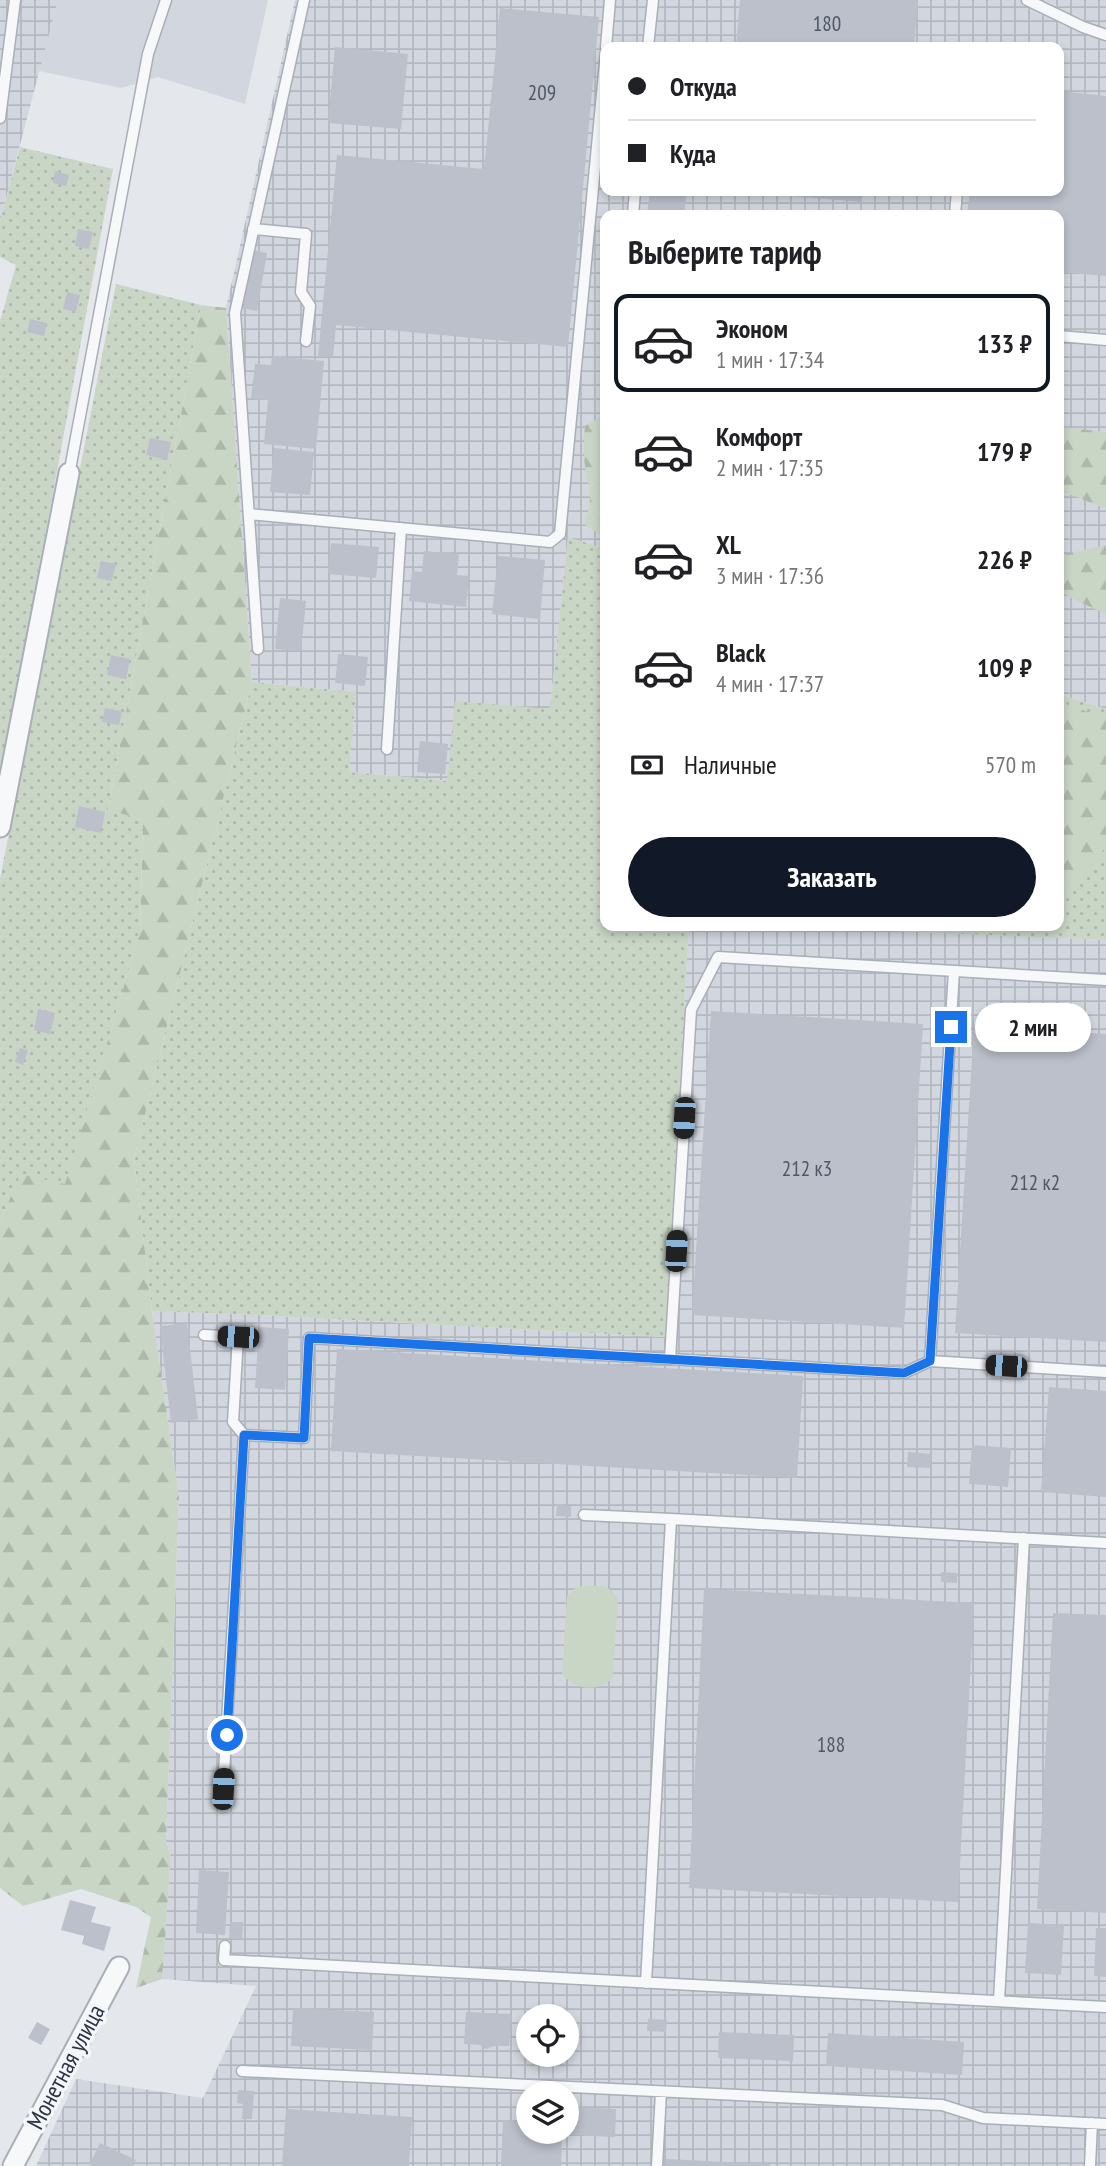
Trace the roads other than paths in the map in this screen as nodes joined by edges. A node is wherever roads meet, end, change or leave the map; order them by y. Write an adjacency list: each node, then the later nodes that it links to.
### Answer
1 (15, 0): 11 (lane)
2 (166, 0): 16 (lane)
3 (304, 0): 12 (lane)
4 (610, 0): 8 (lane)
5 (653, 0): 9 (lane)
6 (1027, 0): 7 (lane)
7 (1106, 35)
8 (607, 42)
9 (649, 42)
10 (600, 112): 18 (lane)
11 (0, 118)
12 (253, 229): 15 (lane); 17 (lane)
13 (1064, 336): 14 (lane)
14 (1106, 340)
15 (306, 341)
16 (70, 469): 21 (street)
17 (249, 514): 18 (lane); 19 (lane)
18 (401, 528): 20 (lane)
19 (258, 649)
20 (387, 749)
21 (0, 827)
22 (954, 971): 23 (lane); 25 (lane); 26 (lane)
23 (1106, 980)
24 (204, 1335): 28 (lane)
25 (670, 1359): 26 (lane); 28 (lane)
26 (930, 1361): 27 (lane)
27 (1106, 1372)
28 (244, 1435): 33 (lane)
29 (584, 1515): 30 (lane)
30 (671, 1519): 31 (lane); 36 (lane)
31 (1024, 1538): 32 (lane); 37 (lane)
32 (1106, 1543)
33 (223, 1789)
34 (225, 1946): 36 (lane)
35 (119, 1967): 43 (street, Монетная улица)
36 (646, 1983): 37 (lane)
37 (999, 2001): 38 (lane)
38 (1106, 2007)
39 (242, 2071): 40 (lane)
40 (661, 2092): 41 (lane); 44 (lane)
41 (1092, 2123): 42 (lane); 45 (lane)
42 (1106, 2124)
43 (13, 2166)
44 (657, 2166)
45 (1090, 2166)

